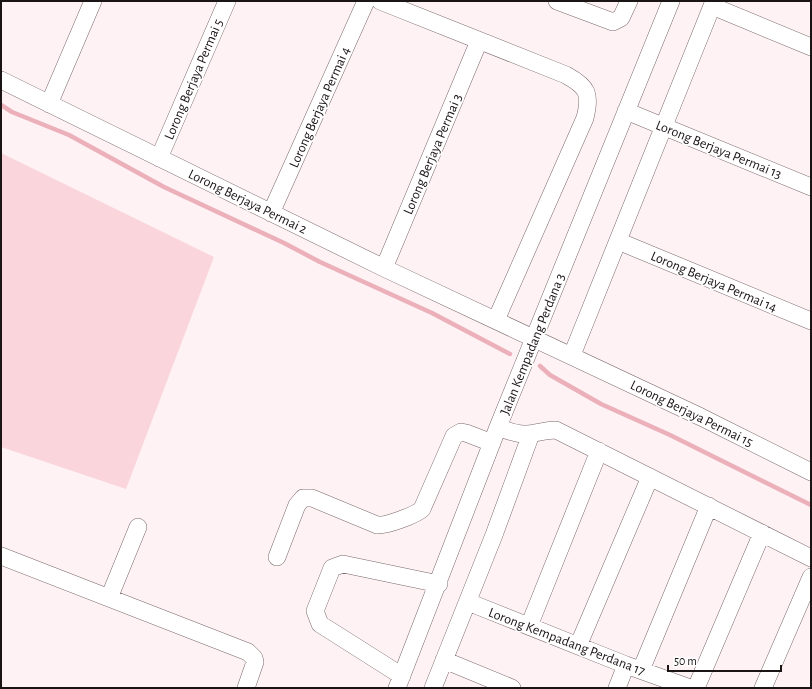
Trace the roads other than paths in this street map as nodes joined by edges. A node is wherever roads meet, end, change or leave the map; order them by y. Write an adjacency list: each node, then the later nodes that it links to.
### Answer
1 (93, 1): 12 (street)
2 (227, 1): 15 (street, Lorong Berjaya Permai 5)
3 (366, 1): 17 (street, Lorong Berjaya Permai 4)
4 (380, 1): 9 (street)
5 (557, 1): 6 (street)
6 (629, 1)
7 (671, 1): 13 (street, Jalan Kempadang Perdana 3)
8 (713, 3): 10 (street); 14 (street)
9 (480, 41): 19 (street, Lorong Berjaya Permai 3); 20 (street)
10 (811, 47)
11 (1, 80): 12 (street, Lorong Berjaya Permai 2)
12 (49, 104): 15 (street, Lorong Berjaya Permai 2)
13 (626, 111): 14 (street, Lorong Berjaya Permai 13); 22 (street, Jalan Kempadang Perdana 3)
14 (664, 126): 16 (street, Lorong Berjaya Permai 13); 18 (street)
15 (159, 158): 17 (street, Lorong Berjaya Permai 2)
16 (811, 187)
17 (271, 213): 19 (street, Lorong Berjaya Permai 2)
18 (618, 241): 21 (street, Lorong Berjaya Permai 14); 23 (street)
19 (384, 268): 20 (street, Lorong Berjaya Permai 2)
20 (496, 320): 22 (street, Lorong Berjaya Permai 2)
21 (811, 321)
22 (535, 338): 23 (street, Lorong Berjaya Permai 15); 24 (street, Jalan Kempadang Perdana 3)
23 (572, 356): 28 (street, Lorong Berjaya Permai 15)
24 (498, 427): 25 (street); 26 (street, Jalan Kempadang Perdana 3)
25 (526, 434): 27 (street); 39 (street)
26 (492, 443): 34 (street); 37 (street, Jalan Kempadang Perdana 3)
27 (598, 451): 29 (street); 40 (street)
28 (811, 472)
29 (650, 477): 30 (street); 41 (street)
30 (709, 506): 32 (street); 43 (street)
31 (138, 526): 38 (street)
32 (762, 533): 35 (street); 50 (street)
33 (1, 556): 38 (street)
34 (277, 557)
35 (811, 558)
36 (811, 577): 51 (street)
37 (438, 584): 44 (street, Jalan Kempadang Perdana 3); 44 (street)
38 (110, 598): 45 (street)
39 (468, 602): 40 (street, Lorong Kempadang Perdana 17); 42 (street)
40 (529, 626): 41 (street, Lorong Kempadang Perdana 17)
41 (578, 646): 43 (street, Lorong Kempadang Perdana 17)
42 (444, 660): 46 (street); 47 (street)
43 (633, 667): 48 (street); 49 (street, Lorong Kempadang Perdana 17)
44 (400, 682)
45 (246, 688)
46 (433, 688)
47 (512, 688)
48 (617, 688)
49 (690, 688)
50 (696, 688)
51 (763, 688)

